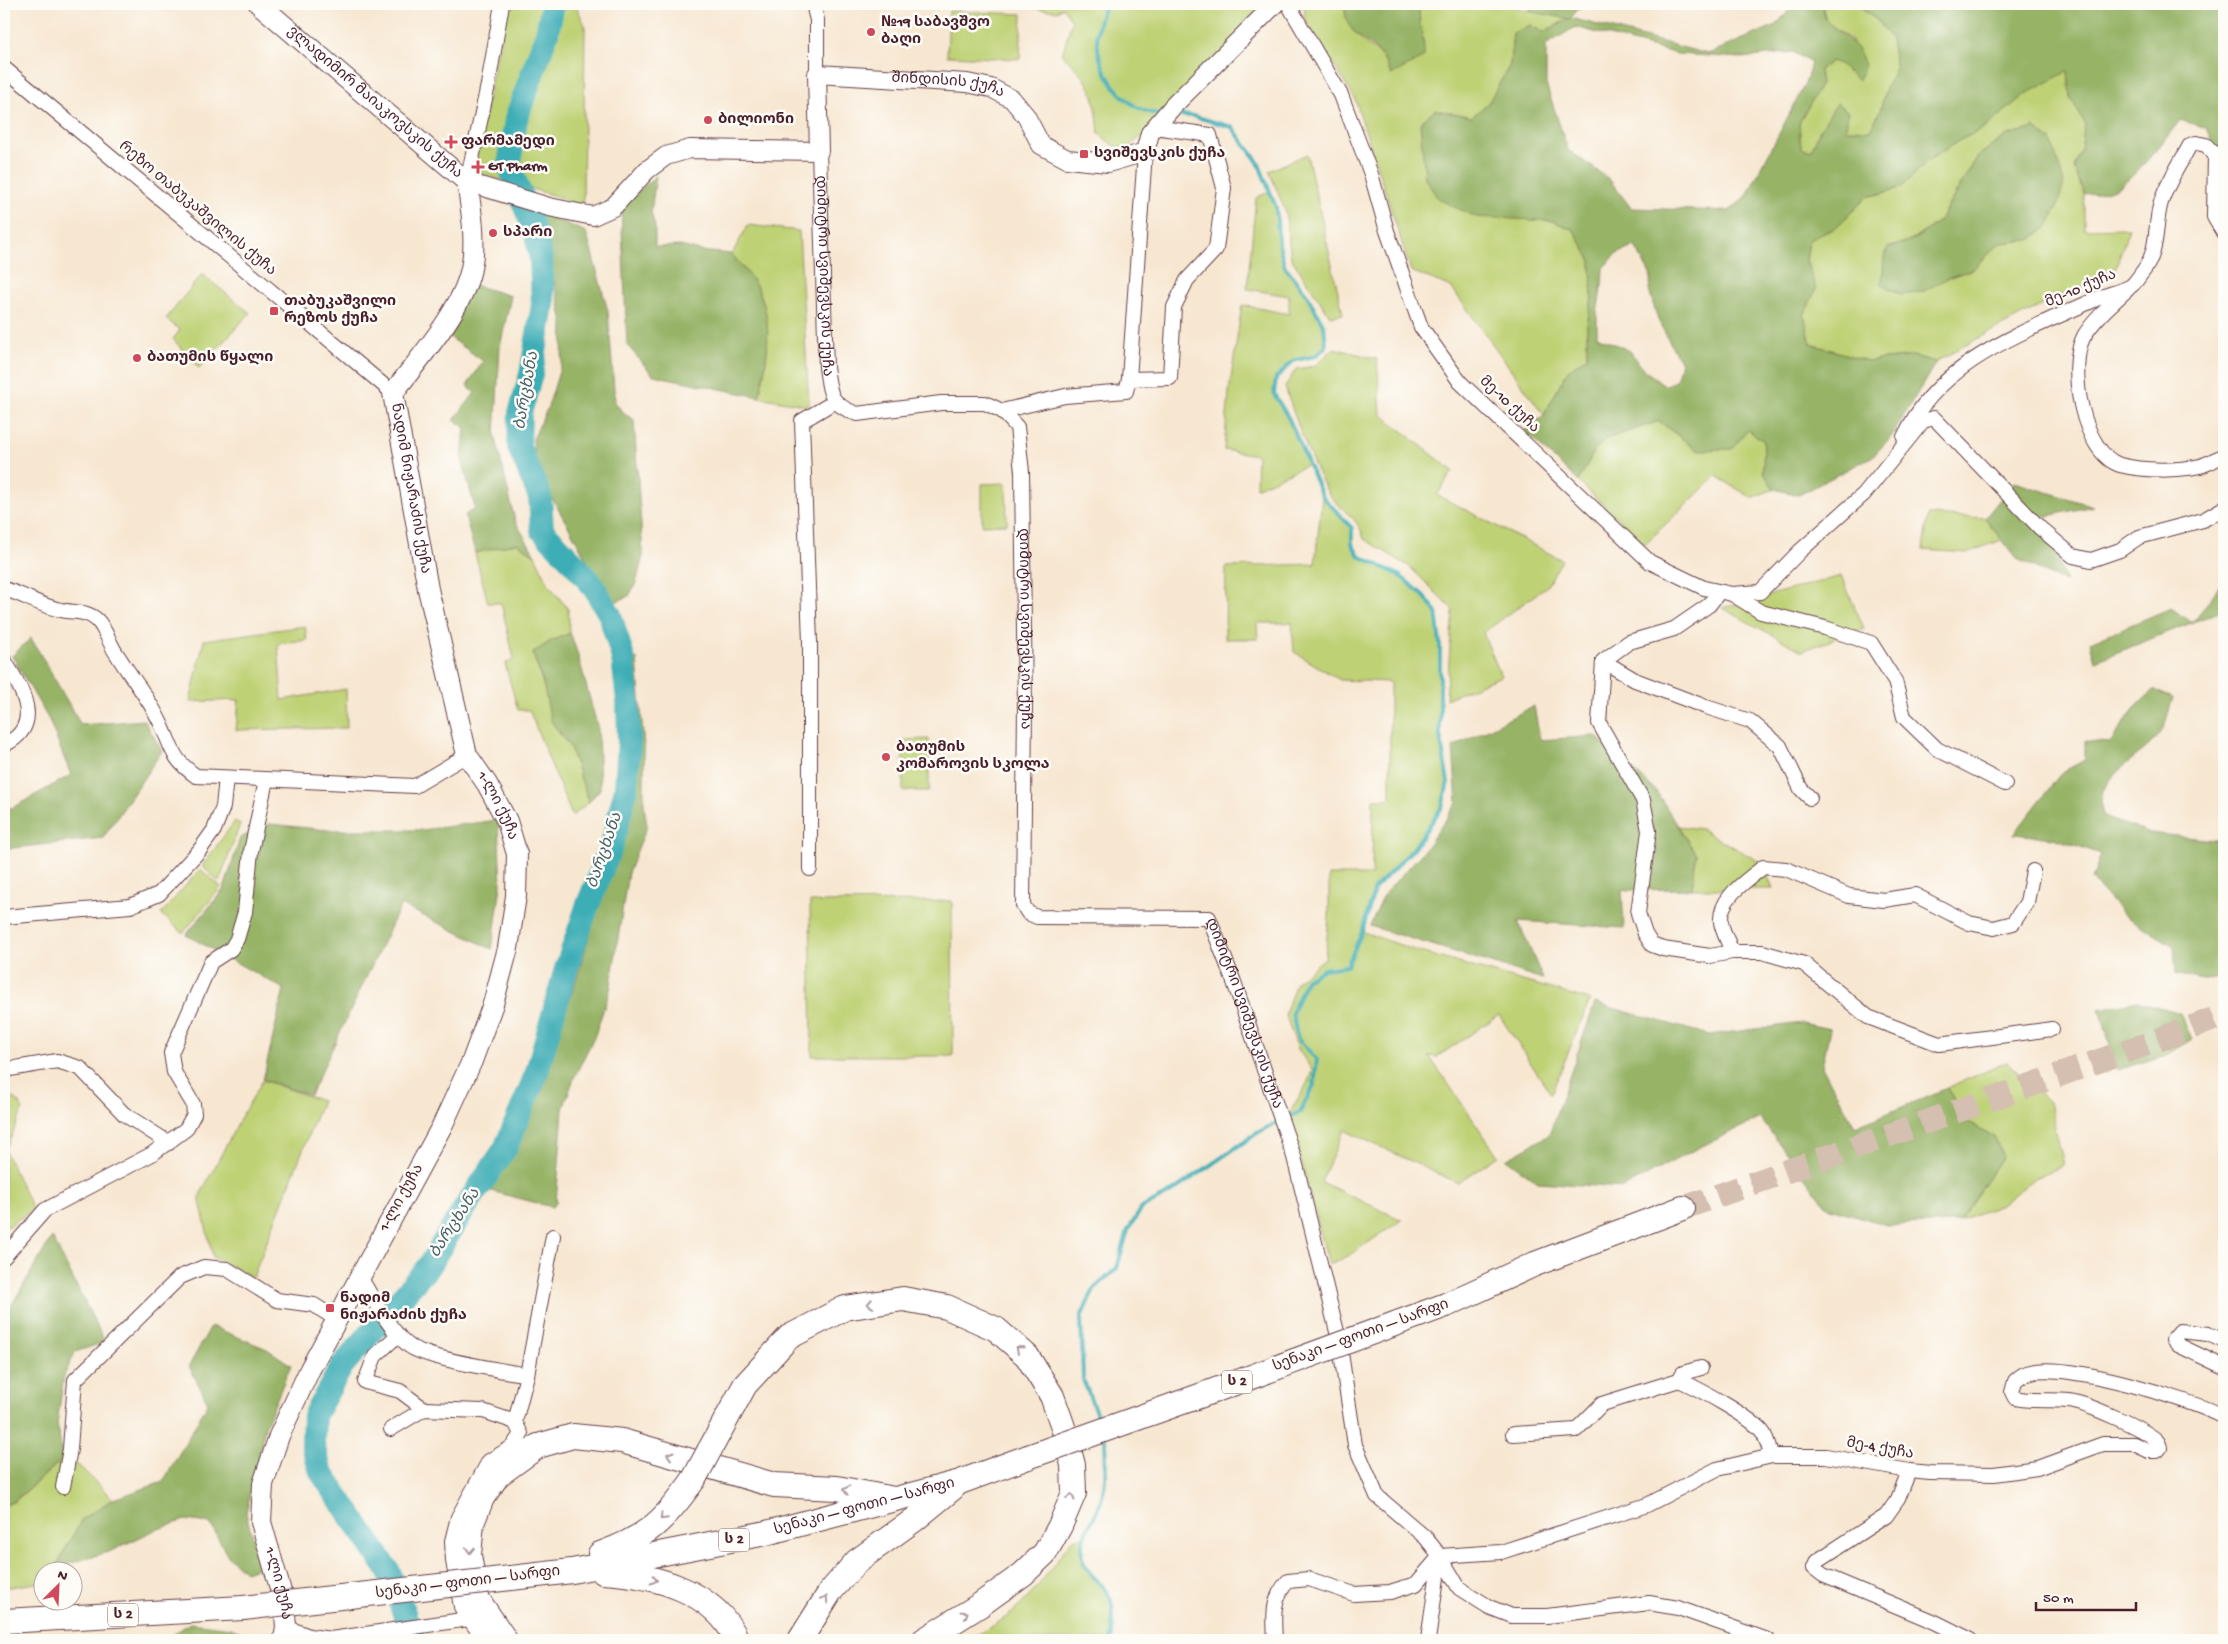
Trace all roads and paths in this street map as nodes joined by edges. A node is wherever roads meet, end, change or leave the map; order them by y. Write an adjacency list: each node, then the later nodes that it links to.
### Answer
1 (259, 4): 11 (main road, ვლადიმირ მაიაკოვსკის ქუჩა)
2 (502, 4): 11 (street, ნადიმ ნიჟარაძის ქუჩა)
3 (813, 4): 7 (street)
4 (1275, 4): 8 (street)
5 (1288, 4): 22 (street, მე-10 ქუჩა)
6 (4, 68): 15 (street, რეზო თაბუკაშვილის ქუჩა)
7 (817, 74): 9 (street, დიმიტრი სვიშევსკის ქუჩა); 10 (street, შინდისის ქუჩა)
8 (1158, 123): 10 (street); 14 (street)
9 (819, 151): 11 (street); 16 (street, დიმიტრი სვიშევსკის ქუჩა)
10 (1145, 152): 14 (street)
11 (477, 185): 15 (main road, ნადიმ ნიჟარაძის ქუჩა)
12 (2224, 234): 13 (street, მე-10 ქუჩა)
13 (2131, 286): 18 (street, მე-10 ქუჩა); 19 (street)
14 (1129, 380): 17 (street)
15 (393, 393): 26 (main road, ნადიმ ნიჟარაძის ქუჩა)
16 (834, 402): 17 (street); 31 (street)
17 (1002, 411): 59 (street, დიმიტრი სვიშევსკის ქუჩა)
18 (1895, 456): 20 (street); 22 (street, მე-10 ქუჩა)
19 (2224, 456)
20 (2224, 508)
21 (4, 589): 27 (street)
22 (1726, 593): 24 (street); 29 (street)
23 (4, 660): 25 (street)
24 (1603, 661): 30 (street); 34 (street)
25 (4, 746)
26 (468, 755): 28 (street); 41 (main road, 1-ლი ქუჩა)
27 (226, 778): 28 (street); 33 (street)
28 (266, 780): 37 (street)
29 (2005, 784)
30 (1810, 798)
31 (810, 869)
32 (2033, 871): 34 (street)
33 (4, 917)
34 (1732, 952): 35 (street)
35 (2052, 1029)
36 (4, 1070): 37 (street)
37 (169, 1143): 40 (street)
38 (1683, 1208): 56 (highway, სენაკი — ფოთი — სარფი / ს 2, bridge)
39 (553, 1236): 47 (street)
40 (4, 1257)
41 (359, 1276): 42 (main road, 1-ლი ქუჩა); 43 (street)
42 (336, 1319): 57 (street); 64 (main road, 1-ლი ქუჩა)
43 (396, 1332): 47 (street); 49 (street)
44 (2224, 1341): 45 (street)
45 (2224, 1366)
46 (1701, 1368): 48 (street)
47 (527, 1375): 51 (street)
48 (1678, 1380): 53 (street); 54 (street)
49 (424, 1409): 51 (street); 52 (street)
50 (2224, 1417): 55 (street, მე-4 ქუჩა)
51 (515, 1422): 62 (street)
52 (391, 1429)
53 (1513, 1434)
54 (1772, 1456): 55 (street, მე-4 ქუჩა); 59 (street, მე-4 ქუჩა)
55 (1909, 1471): 73 (street)
56 (960, 1482): 58 (highway, სენაკი — ფოთი — სარფი / ს 2); 68 (highway, one-way to 56)
57 (63, 1487)
58 (894, 1500): 60 (highway, სენაკი — ფოთი — სარფი / ს 2); 66 (highway, one-way to 66)
59 (1440, 1556): 70 (street); 71 (street); 72 (street, დიმიტრი სვიშევსკის ქუჩა)
60 (572, 1571): 61 (highway, სენაკი — ფოთი — სარფი / ს 2); 67 (highway, one-way to 67)
61 (538, 1575): 63 (highway, სენაკი — ფოთი — სარფი / ს 2, bridge); 69 (highway, one-way to 61, bridge)
62 (469, 1619): 64 (street); 65 (street)
63 (4, 1621)
64 (285, 1633)
65 (484, 1640)
66 (505, 1640)
67 (738, 1640)
68 (800, 1640)
69 (924, 1640)
70 (1275, 1640)
71 (1428, 1640)
72 (1768, 1640)
73 (1971, 1640)

